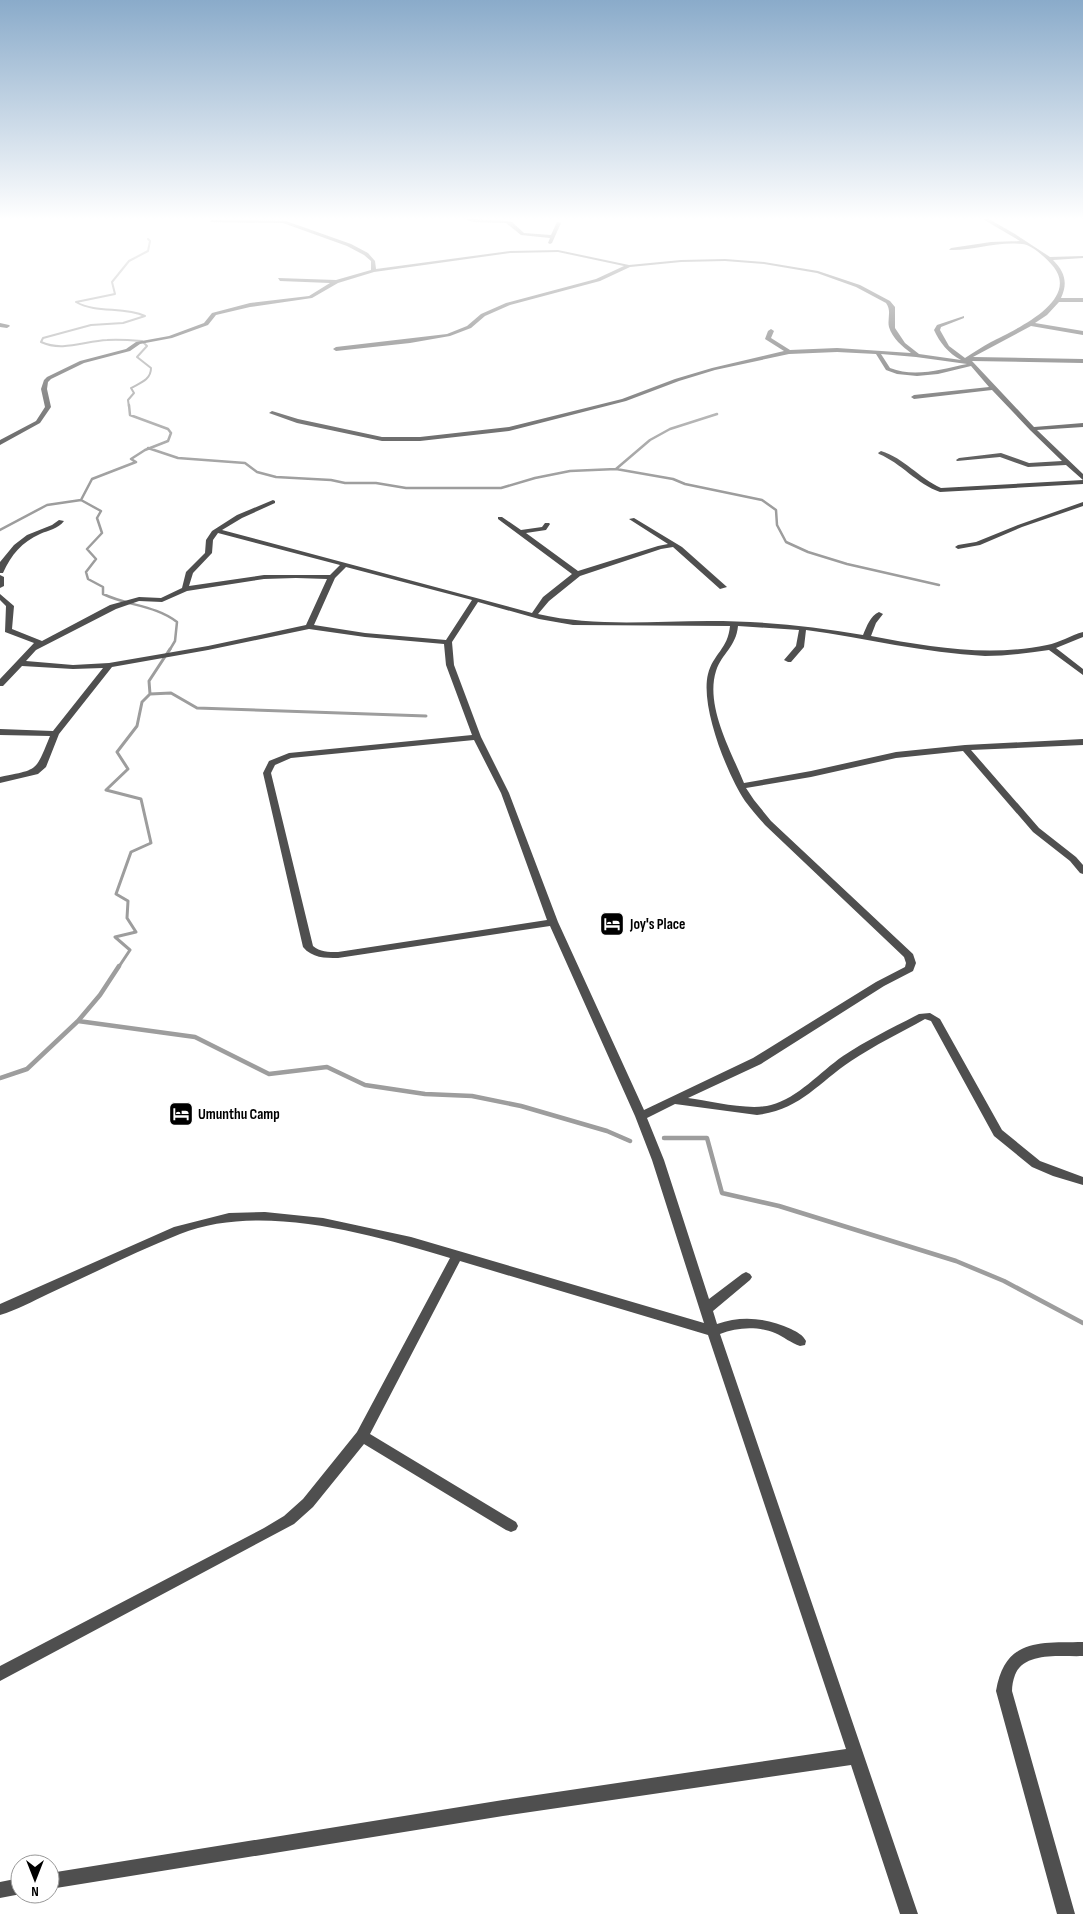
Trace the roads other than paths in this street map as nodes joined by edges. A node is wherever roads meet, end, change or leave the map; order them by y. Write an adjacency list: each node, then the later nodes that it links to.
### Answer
1 (243, 307): 22 (street)
2 (500, 307): 11 (street)
3 (892, 307): 14 (street)
4 (1052, 307): 6 (street)
5 (962, 317): 16 (street)
6 (1030, 324): 10 (street); 16 (street)
7 (0, 325): 8 (street)
8 (7, 326)
9 (771, 331): 12 (street)
10 (1083, 333)
11 (336, 349)
12 (789, 352): 13 (street); 19 (street)
13 (877, 352): 14 (street); 16 (street)
14 (916, 355): 16 (street)
15 (1083, 360): 16 (street)
16 (969, 362): 17 (street)
17 (992, 388): 18 (street); 21 (street)
18 (914, 397)
19 (272, 413)
20 (1083, 425): 21 (street)
21 (1032, 429): 25 (street)
22 (0, 443)
23 (881, 453): 27 (street)
24 (959, 460): 25 (street)
25 (1068, 463): 26 (street)
26 (1083, 478)
27 (1083, 482)
28 (273, 502): 34 (street)
29 (1083, 504): 37 (street)
30 (500, 518): 35 (street)
31 (632, 519): 36 (street)
32 (61, 521): 39 (street)
33 (547, 524): 35 (street)
34 (217, 531): 38 (street); 45 (street)
35 (521, 532): 40 (street)
36 (673, 546): 40 (street); 44 (street)
37 (958, 547)
38 (345, 564): 42 (street); 47 (street)
39 (0, 571)
40 (577, 574): 49 (street)
41 (0, 577): 43 (street)
42 (332, 578): 45 (street); 51 (street)
43 (0, 586)
44 (723, 587)
45 (185, 589): 57 (street)
46 (0, 596): 57 (street)
47 (476, 599): 49 (street); 55 (street)
48 (879, 614): 54 (street)
49 (534, 615): 50 (street)
50 (734, 624): 52 (street); 69 (street)
51 (309, 627): 55 (street); 60 (street)
52 (803, 628): 54 (street); 58 (street)
53 (1083, 634): 56 (street)
54 (866, 638): 56 (street)
55 (448, 642): 65 (street)
56 (1052, 647): 61 (street)
57 (36, 648): 59 (street)
58 (788, 660)
59 (20, 663): 60 (street); 62 (street)
60 (109, 665): 64 (street)
61 (1081, 670)
62 (0, 684)
63 (0, 732): 64 (street)
64 (55, 734): 68 (street)
65 (477, 736): 71 (street); 71 (street)
66 (1083, 742): 67 (street)
67 (965, 748): 69 (street); 70 (street)
68 (0, 780)
69 (741, 786): 72 (street)
70 (1083, 871)
71 (553, 922): 73 (street)
72 (676, 1101): 73 (street); 74 (street)
73 (641, 1116): 77 (street)
74 (1083, 1181)
75 (457, 1256): 78 (street); 79 (street); 81 (street)
76 (746, 1277): 77 (street)
77 (706, 1309): 79 (street)
78 (0, 1310)
79 (713, 1331): 80 (street); 85 (street)
80 (800, 1341)
81 (362, 1436): 82 (street); 84 (street)
82 (511, 1526)
83 (1083, 1649): 88 (street)
84 (0, 1674)
85 (855, 1756): 86 (street); 87 (street)
86 (60, 1879)
87 (909, 1914)
88 (1066, 1914)

